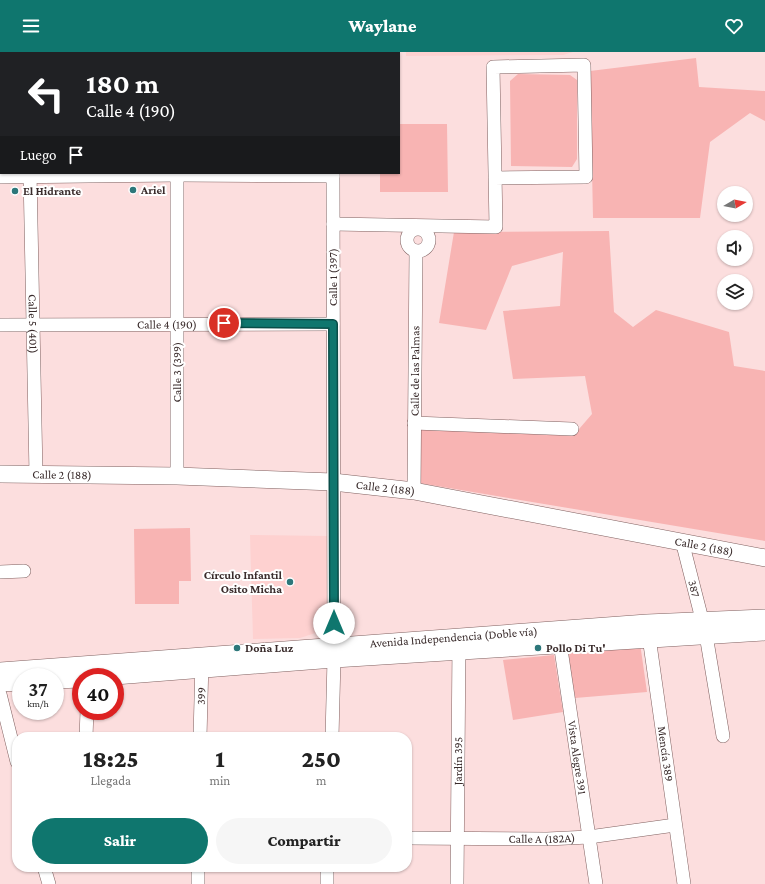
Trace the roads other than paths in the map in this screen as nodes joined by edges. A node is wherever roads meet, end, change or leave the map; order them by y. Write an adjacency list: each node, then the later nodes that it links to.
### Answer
1 (178, 174): 2 (street); 3 (street); 8 (street, Calle 3 (399))
2 (30, 175): 4 (street); 9 (street, Calle 5 (401))
3 (333, 175): 6 (street, Calle 1 (397))
4 (0, 177)
5 (495, 178): 5 (street); 7 (street)
6 (333, 224): 7 (street); 10 (street, Calle 1 (397))
7 (418, 224): 12 (street, Calle de las Palmas)
8 (177, 323): 9 (street, Calle 4 (190)); 10 (street, Calle 4 (190)); 16 (street, Calle 3 (399))
9 (33, 324): 11 (street, Calle 4 (190)); 15 (street, Calle 5 (401))
10 (333, 324): 17 (street, Calle 1 (397))
11 (0, 325)
12 (414, 423): 13 (street); 18 (street, Calle de las Palmas)
13 (572, 429)
14 (0, 474): 15 (main road, Calle 2 (188))
15 (36, 474): 16 (main road, Calle 2 (188))
16 (177, 476): 17 (main road, Calle 2 (188))
17 (333, 482): 18 (main road, Calle 2 (188)); 29 (street, Calle 1 (397))
18 (414, 492): 19 (main road, Calle 2 (188))
19 (682, 541): 20 (main road, Calle 2 (188)); 24 (street, 387)
20 (765, 558)
21 (24, 571): 22 (street)
22 (0, 572)
23 (765, 618): 24 (main road, Avenida Independencia (Doble vía))
24 (704, 628): 25 (main road, Avenida Independencia (Doble vía)); 26 (main road, Avenida Independencia (Doble vía)); 42 (street, 387)
25 (648, 631): 27 (main road, Avenida Independencia (Doble vía)); 44 (street, Mencía 389)
26 (765, 632)
27 (560, 638): 28 (main road, Avenida Independencia (Doble vía)); 45 (street, Vista Alegre 391)
28 (459, 644): 29 (main road, Avenida Independencia (Doble vía)); 47 (street, Jardín 395)
29 (334, 652): 30 (main road, Avenida Independencia (Doble vía)); 41 (street, Calle 1 (397))
30 (202, 662): 31 (main road, Avenida Independencia (Doble vía)); 34 (main road, Avenida Independencia (Doble vía)); 40 (street, 399)
31 (124, 669)
32 (0, 670): 33 (main road, Avenida Independencia (Doble vía))
33 (72, 673)
34 (124, 674)
35 (12, 682): 36 (main road)
36 (0, 683)
37 (0, 694): 43 (street)
38 (87, 720): 39 (street)
39 (86, 732)
40 (200, 732)
41 (332, 732)
42 (723, 736)
43 (12, 742)
44 (675, 825): 45 (street, Calle A (182A)); 56 (street, Mencía 389)
45 (589, 836): 47 (street, Calle A (182A)); 55 (street, Vista Alegre 391)
46 (412, 838): 47 (street, Calle A (182A))
47 (458, 838): 54 (street, Jardín 395)
48 (45, 872): 51 (street)
49 (198, 872): 52 (street)
50 (328, 872): 53 (street)
51 (49, 884)
52 (198, 884)
53 (327, 884)
54 (457, 884)
55 (596, 884)
56 (684, 884)

